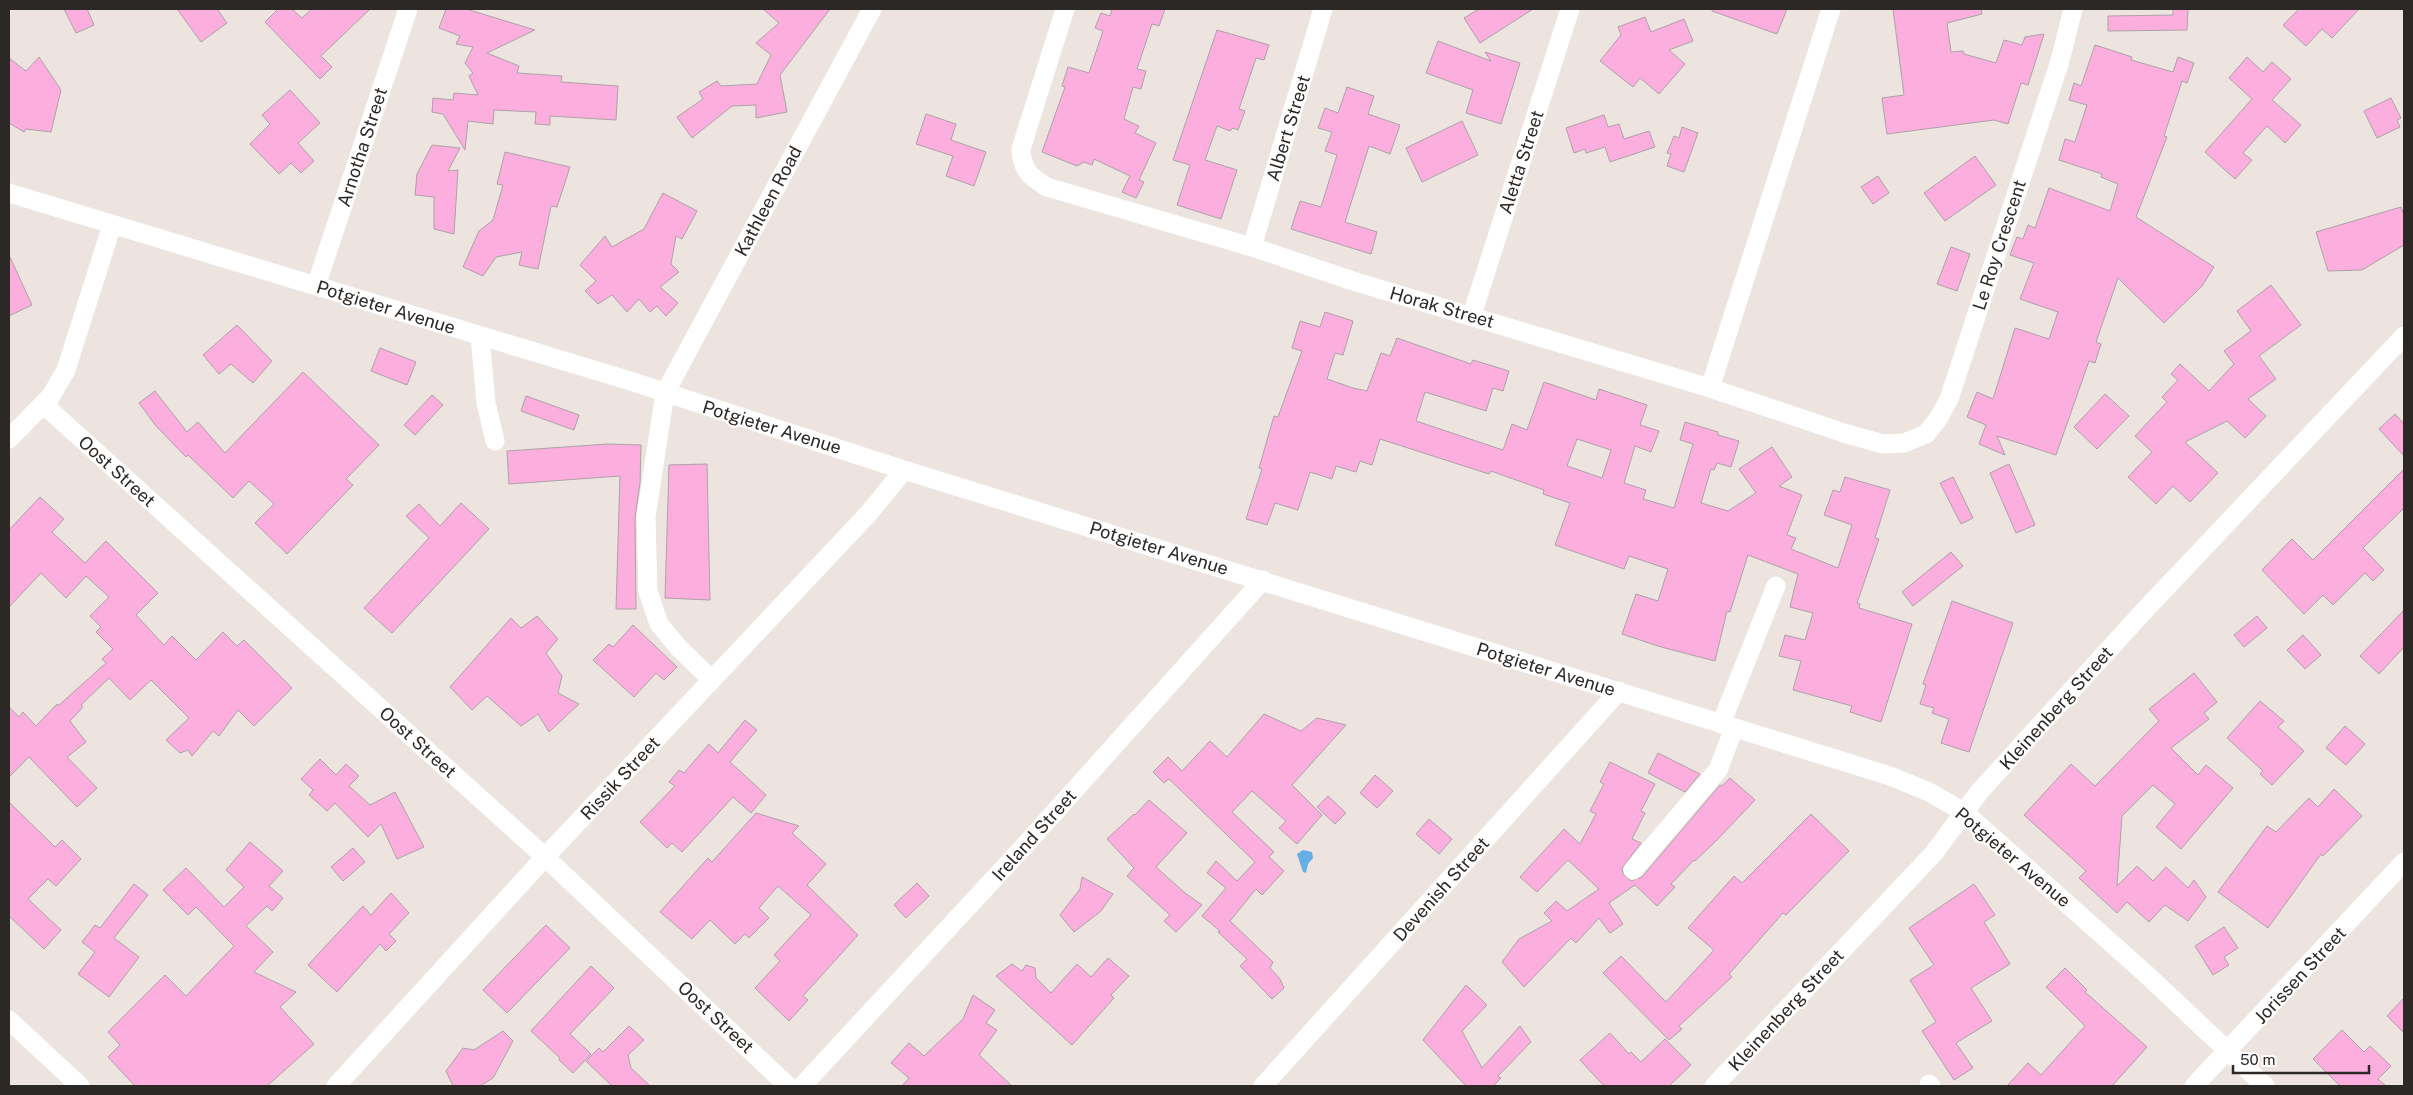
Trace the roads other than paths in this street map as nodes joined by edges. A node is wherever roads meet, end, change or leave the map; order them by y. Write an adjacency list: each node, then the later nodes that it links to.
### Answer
1 (408, 9): 11 (street, Arnotha Street)
2 (872, 9): 16 (street, Kathleen Road)
3 (1065, 9): 10 (street, Horak Street)
4 (1323, 9): 10 (street, Albert Street)
5 (1570, 9): 12 (street, Aletta Street)
6 (1831, 9): 15 (street)
7 (2073, 9): 20 (street, Le Roy Crescent)
8 (9, 193): 9 (street, Potgieter Avenue)
9 (112, 225): 11 (street, Potgieter Avenue); 17 (street)
10 (1252, 247): 12 (street, Horak Street)
11 (316, 286): 13 (street, Potgieter Avenue)
12 (1472, 315): 15 (street, Horak Street)
13 (480, 336): 16 (street, Potgieter Avenue); 19 (street)
14 (2404, 336): 27 (street, Kleinenberg Street)
15 (1710, 388): 20 (street, Horak Street)
16 (665, 393): 21 (street, Potgieter Avenue); 24 (street, Kathleen Road)
17 (43, 404): 18 (street); 28 (street, Oost Street)
18 (9, 439)
19 (495, 441)
20 (1884, 444)
21 (904, 470): 22 (street, Potgieter Avenue); 24 (street, Rissik Street)
22 (1262, 580): 25 (street, Potgieter Avenue); 36 (street, Ireland Street)
23 (1776, 586): 26 (street)
24 (712, 680): 28 (street, Rissik Street)
25 (1619, 691): 26 (street, Potgieter Avenue); 37 (street, Devenish Street)
26 (1727, 726): 27 (street, Potgieter Avenue); 30 (street)
27 (1964, 812): 32 (street, Potgieter Avenue); 38 (street, Kleinenberg Street)
28 (545, 857): 34 (street, Rissik Street); 35 (street, Oost Street)
29 (2404, 862): 32 (street, Jorissen Street)
30 (1633, 870)
31 (9, 1020): 33 (street)
32 (2226, 1052): 39 (street, Jorissen Street); 40 (street, Potgieter Avenue)
33 (80, 1086)
34 (336, 1086)
35 (788, 1086)
36 (802, 1086)
37 (1262, 1086)
38 (1714, 1086)
39 (2194, 1086)
40 (2265, 1086)

